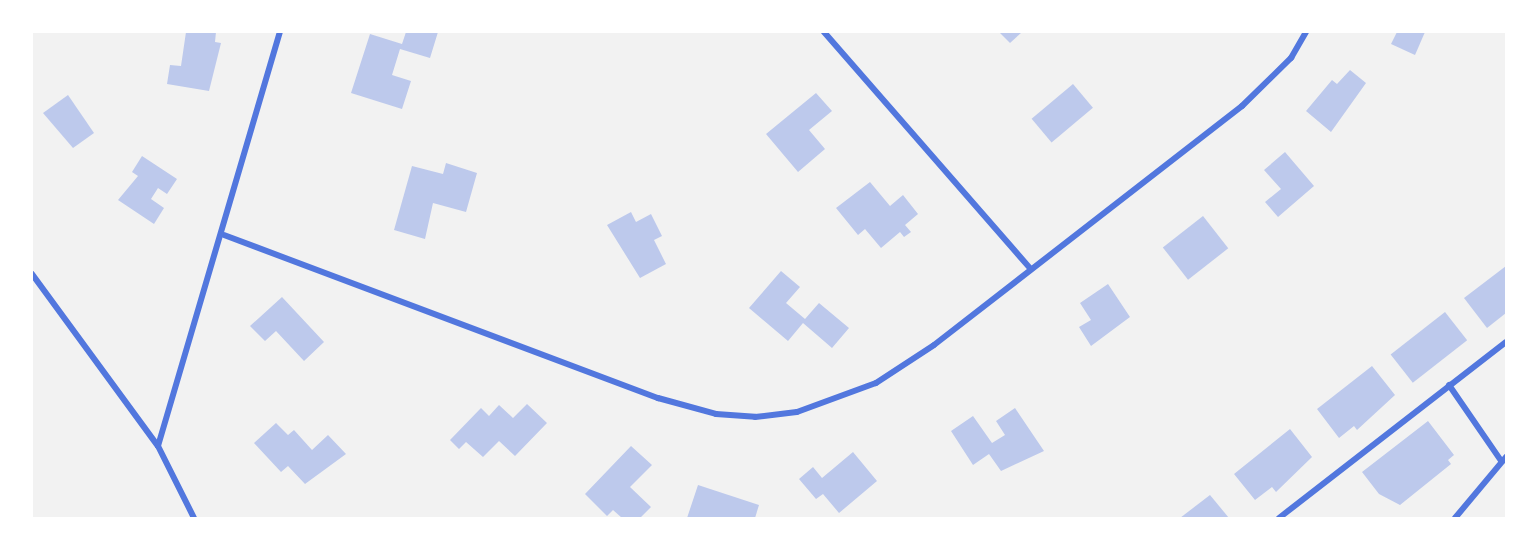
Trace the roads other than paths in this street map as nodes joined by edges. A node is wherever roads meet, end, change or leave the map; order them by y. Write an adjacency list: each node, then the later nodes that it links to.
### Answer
1 (280, 32): 4 (street)
2 (824, 32): 5 (street)
3 (1306, 32): 5 (street)
4 (224, 235): 5 (street); 9 (street)
5 (1030, 268)
6 (32, 274): 9 (street)
7 (1506, 342): 8 (street)
8 (1449, 385): 10 (street); 12 (street)
9 (158, 446): 11 (street)
10 (1504, 460): 13 (street)
11 (194, 519)
12 (1279, 519)
13 (1455, 519)

